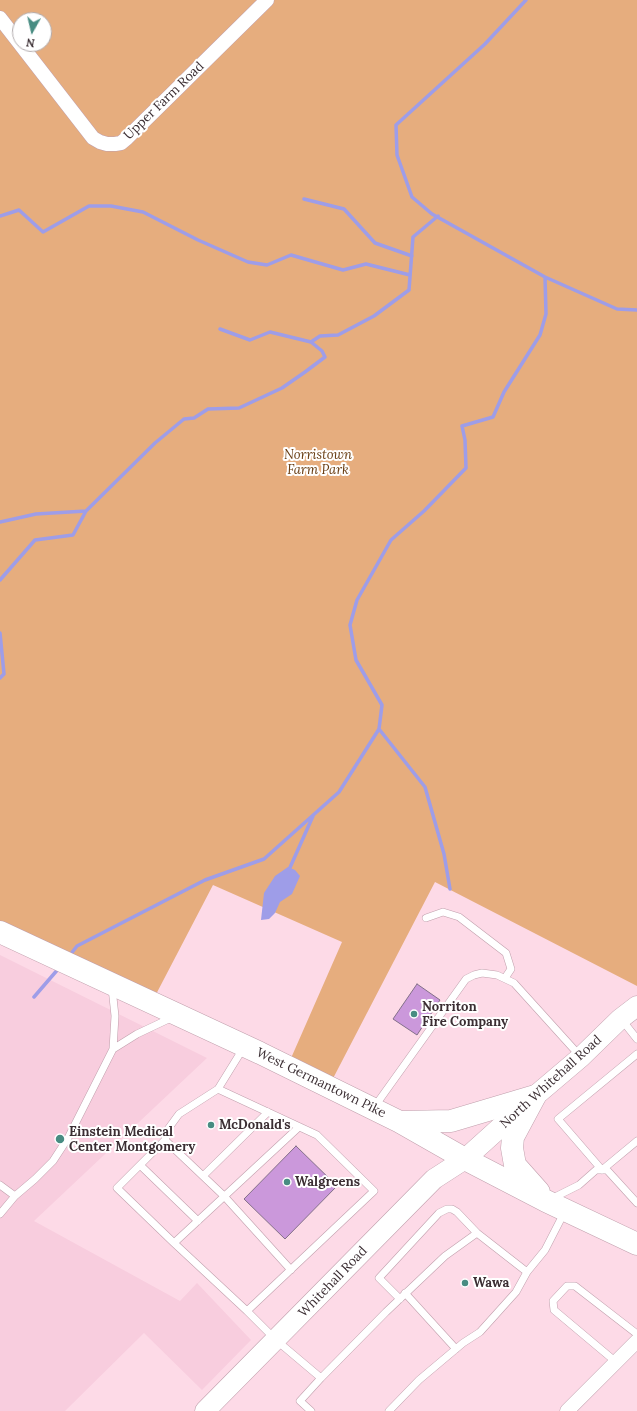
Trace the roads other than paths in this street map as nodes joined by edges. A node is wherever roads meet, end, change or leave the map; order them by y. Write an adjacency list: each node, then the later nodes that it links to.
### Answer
1 (267, 0): 2 (street, Upper Farm Road)
2 (0, 18)
3 (426, 918): 5 (lane)
4 (0, 932): 6 (main road, West Germantown Pike)
5 (506, 978): 14 (lane); 17 (lane)
6 (112, 984): 8 (main road, West Germantown Pike); 12 (lane)
7 (637, 1006): 9 (main road, North Whitehall Road)
8 (179, 1014): 11 (main road, West Germantown Pike); 12 (lane)
9 (620, 1019): 10 (lane); 14 (main road, North Whitehall Road)
10 (637, 1039)
11 (245, 1045): 15 (lane); 17 (main road, West Germantown Pike)
12 (114, 1050): 29 (lane)
13 (637, 1054): 25 (lane)
14 (581, 1057): 16 (main road, North Whitehall Road)
15 (218, 1089): 18 (lane); 21 (lane)
16 (535, 1096): 19 (main road); 23 (main road, North Whitehall Road); 31 (main road)
17 (374, 1109): 19 (main road, West Germantown Pike)
18 (268, 1112): 20 (lane); 26 (lane)
19 (400, 1122): 23 (main road, West Germantown Pike)
20 (299, 1127): 30 (lane); 39 (lane)
21 (165, 1140): 24 (lane); 26 (lane)
22 (637, 1142): 25 (lane)
23 (466, 1159): 31 (main road, West Germantown Pike); 45 (main road, Whitehall Road)
24 (140, 1165): 35 (lane); 37 (lane)
25 (602, 1170): 28 (lane); 31 (lane)
26 (203, 1176): 30 (lane)
27 (0, 1184): 29 (lane)
28 (634, 1194): 32 (lane)
29 (15, 1196): 34 (lane)
30 (224, 1196): 35 (lane); 39 (lane)
31 (546, 1201): 33 (main road, West Germantown Pike)
32 (637, 1203)
33 (566, 1210): 38 (main road, West Germantown Pike); 40 (lane)
34 (0, 1214)
35 (198, 1221): 37 (lane)
36 (477, 1233): 40 (lane); 41 (lane); 42 (lane)
37 (174, 1243): 43 (lane)
38 (637, 1244)
39 (291, 1270): 43 (lane)
40 (527, 1272): 47 (lane)
41 (406, 1293): 42 (lane); 47 (lane)
42 (400, 1299): 49 (lane)
43 (247, 1311): 45 (lane)
44 (637, 1334): 48 (lane)
45 (276, 1340): 49 (lane); 50 (main road, Whitehall Road)
46 (637, 1341): 48 (street)
47 (456, 1349): 52 (lane)
48 (616, 1362): 53 (street)
49 (321, 1378): 51 (lane)
50 (205, 1411)
51 (310, 1411)
52 (389, 1411)
53 (567, 1411)

